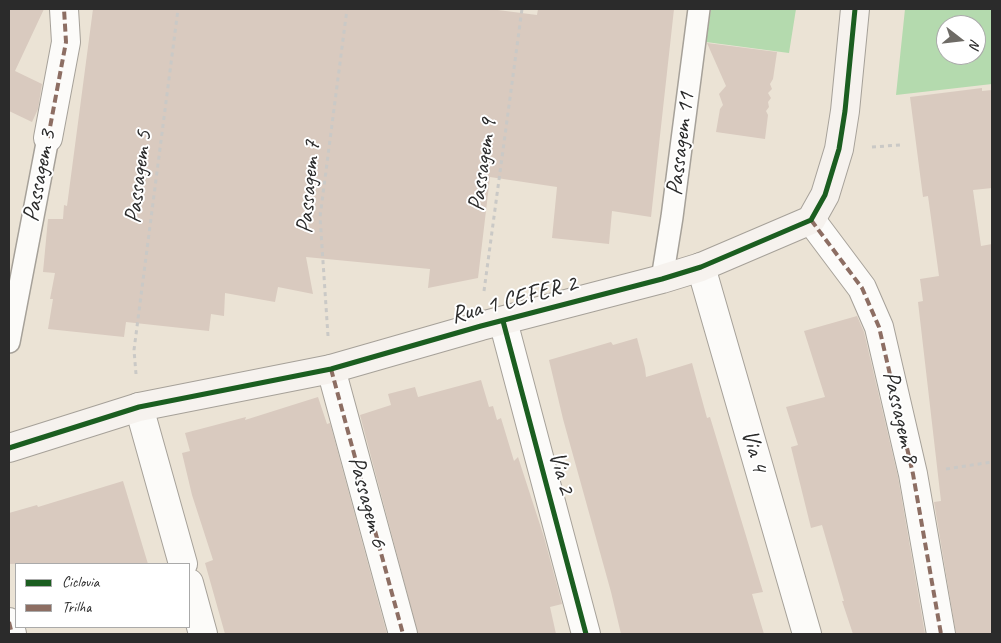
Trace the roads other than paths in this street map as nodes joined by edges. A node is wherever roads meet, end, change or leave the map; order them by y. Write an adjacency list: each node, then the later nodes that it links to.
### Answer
1 (64, 9): 4 (street, Passagem 3)
2 (699, 9): 7 (lane, Passagem 11)
3 (855, 9): 5 (street)
4 (48, 138): 9 (lane, Passagem 3)
5 (811, 220): 6 (street, Rua 1 CEFER 2); 21 (street, Passagem 8)
6 (701, 267): 7 (street, Rua 1 CEFER 2); 20 (street, Via 4)
7 (662, 279): 8 (street, Rua 1 CEFER 2)
8 (492, 323): 10 (street, Rua 1 CEFER 2); 19 (street, Via 2)
9 (9, 342)
10 (331, 369): 11 (street, Rua 1 CEFER 2); 18 (street, Passagem 6)
11 (139, 406): 12 (street, Rua 1 CEFER 2); 13 (street)
12 (9, 448)
13 (183, 563)
14 (190, 587): 17 (street)
15 (9, 622): 16 (street)
16 (12, 634)
17 (203, 634)
18 (403, 634)
19 (586, 634)
20 (807, 634)
21 (941, 634)

